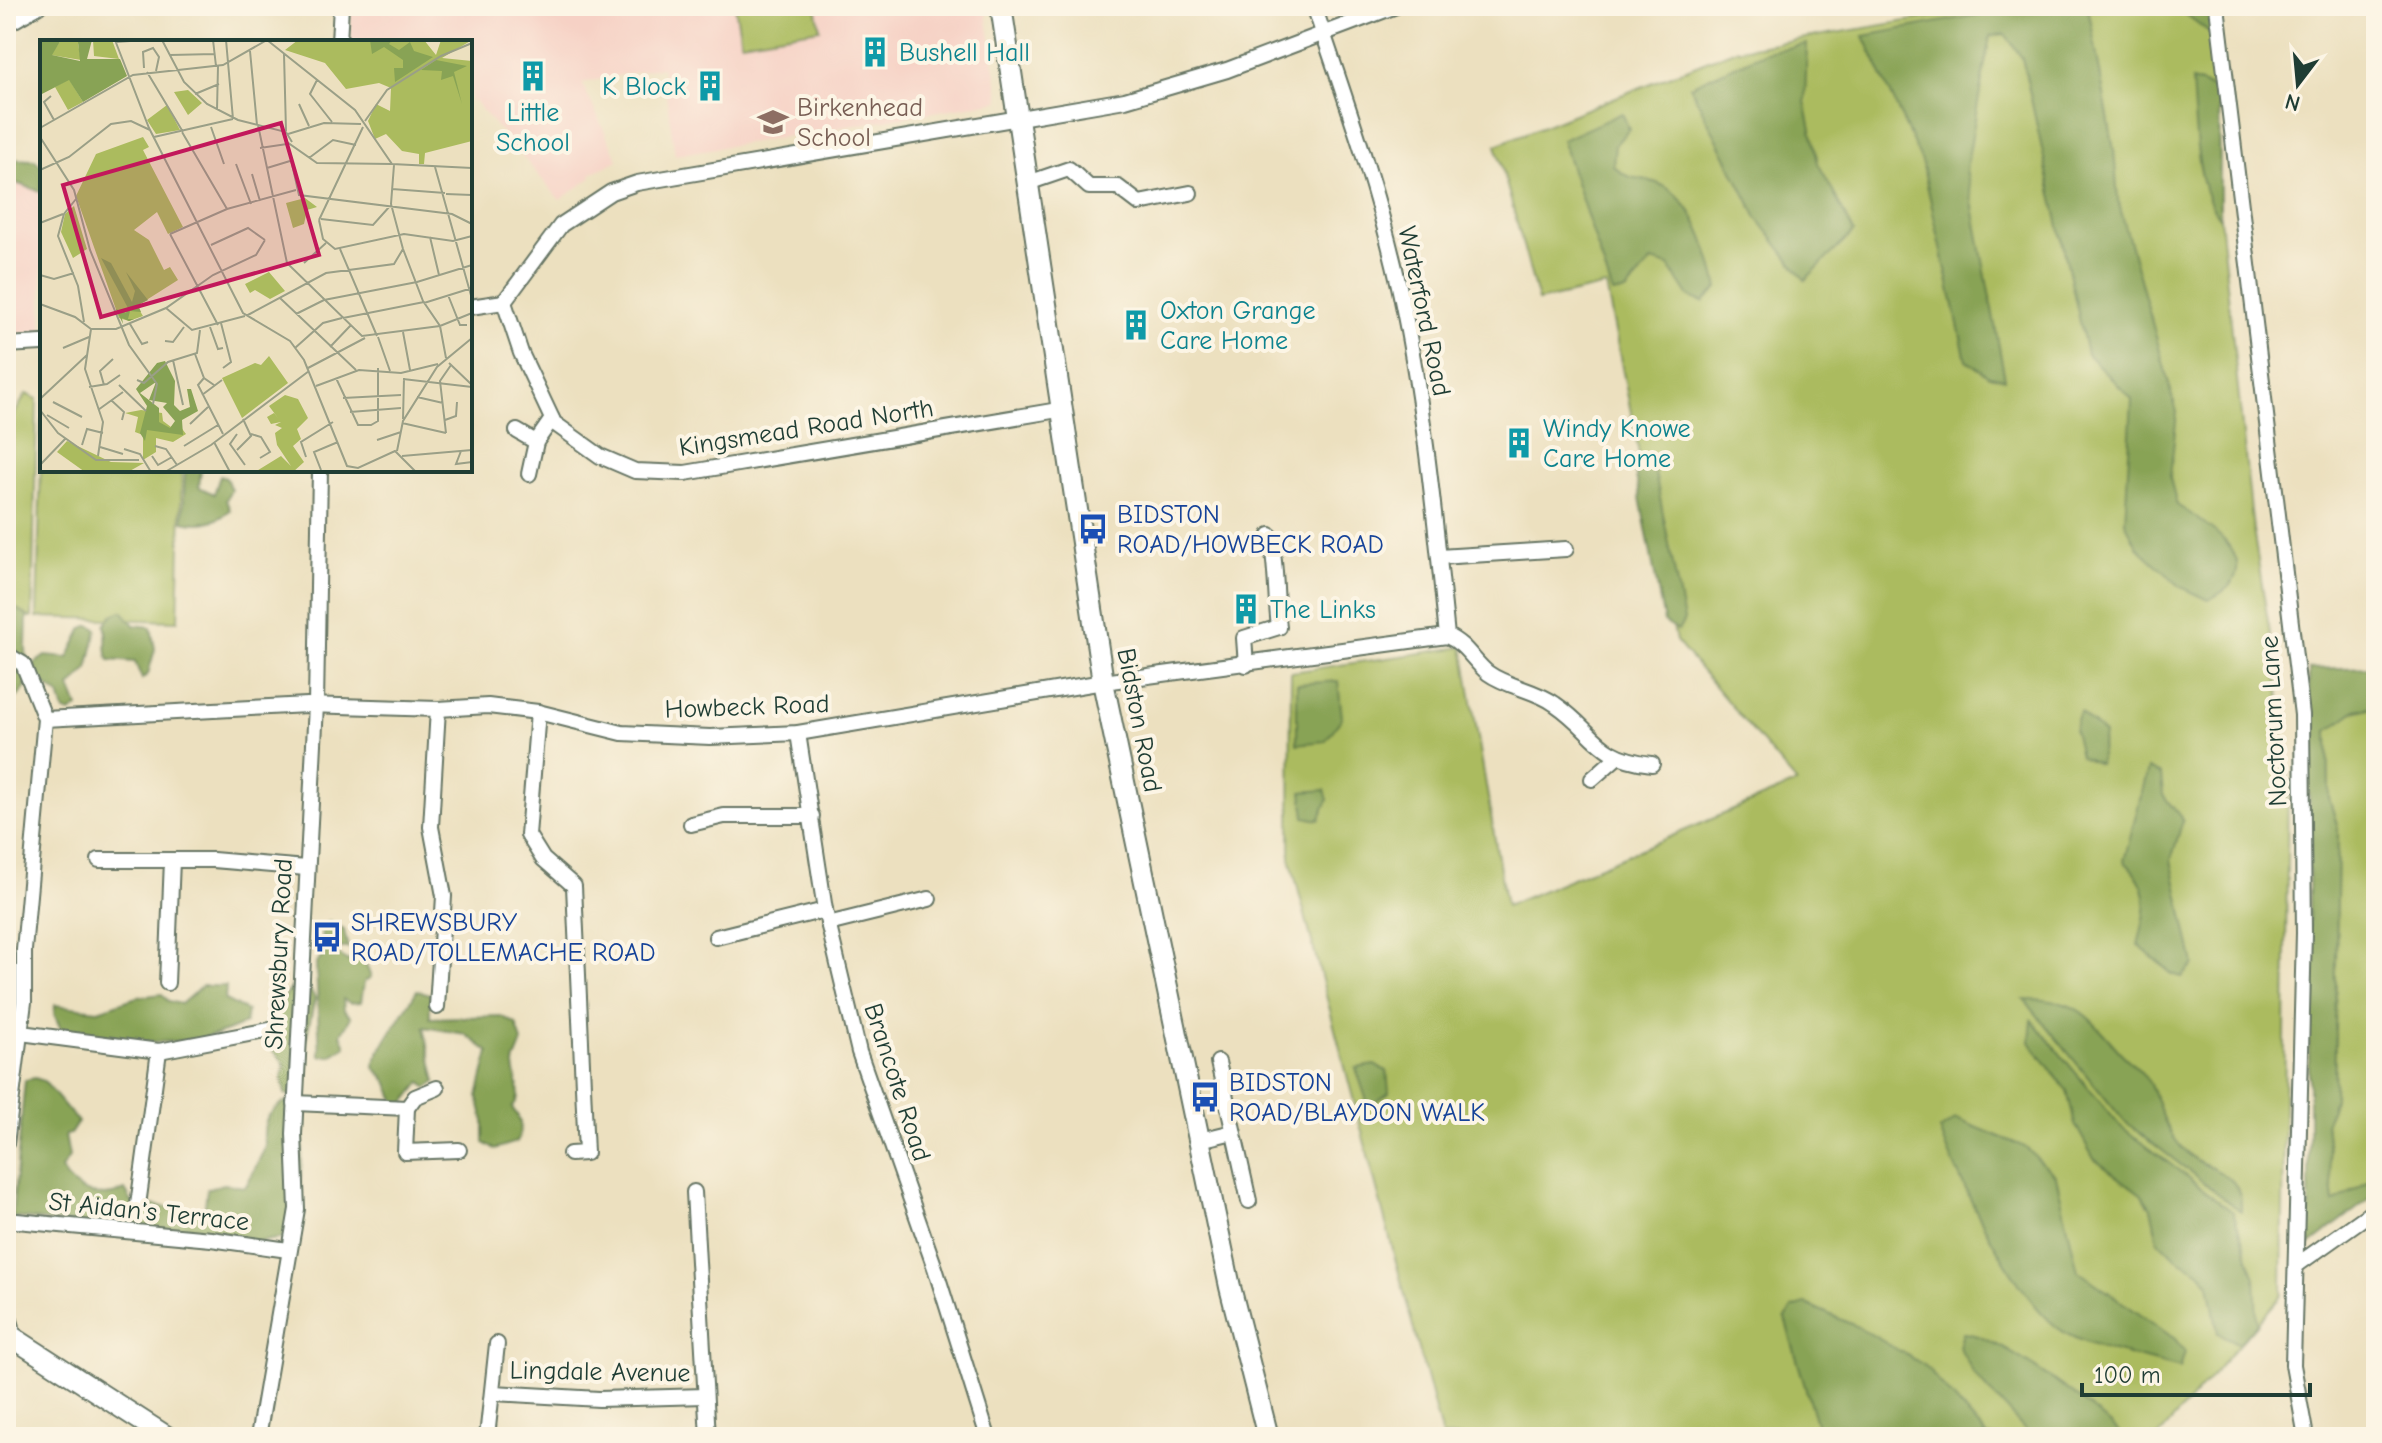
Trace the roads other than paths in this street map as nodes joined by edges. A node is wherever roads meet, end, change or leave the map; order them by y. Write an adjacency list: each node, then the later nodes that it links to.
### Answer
1 (39, 6): 7 (street)
2 (341, 6): 9 (street)
3 (1001, 6): 10 (main road, Bidston Road)
4 (1314, 6): 8 (street, Waterford Road)
5 (1396, 6): 8 (street)
6 (2217, 6): 66 (street, Noctorum Lane)
7 (6, 25)
8 (1322, 34): 10 (street); 25 (street, Waterford Road)
9 (339, 40)
10 (1018, 119): 11 (main road, Bidston Road); 13 (street)
11 (1028, 183): 12 (street); 17 (main road, Bidston Road)
12 (1190, 193)
13 (504, 302): 14 (street); 18 (street, Kingsmead Road North)
14 (472, 307)
15 (40, 343): 16 (street)
16 (6, 345)
17 (1064, 409): 18 (street, Kingsmead Road North); 29 (main road, Bidston Road)
18 (552, 419): 20 (street)
19 (517, 431): 20 (street)
20 (536, 442): 22 (street)
21 (320, 472): 30 (street, Shrewsbury Road)
22 (529, 474)
23 (1270, 535): 28 (street)
24 (1566, 549): 25 (street)
25 (1439, 557): 26 (street, Waterford Road)
26 (1447, 636): 28 (street, Howbeck Road); 35 (street)
27 (6, 654): 33 (street)
28 (1246, 665): 29 (street, Howbeck Road)
29 (1103, 682): 34 (street, Howbeck Road); 56 (main road, Bidston Road)
30 (316, 705): 31 (street, Howbeck Road); 33 (street, Howbeck Road); 42 (street, Shrewsbury Road)
31 (438, 709): 32 (street, Howbeck Road); 47 (street)
32 (538, 712): 34 (street, Howbeck Road); 59 (street)
33 (45, 719): 49 (street)
34 (798, 733): 38 (street, Brancote Road)
35 (1617, 757): 36 (street); 37 (street)
36 (1652, 764)
37 (1592, 779)
38 (812, 816): 39 (street); 44 (street, Brancote Road)
39 (691, 824)
40 (99, 860): 41 (street)
41 (172, 860): 42 (street); 46 (street)
42 (306, 868): 53 (street, Shrewsbury Road)
43 (929, 899): 44 (street)
44 (826, 917): 45 (street); 76 (street, Brancote Road)
45 (716, 937)
46 (167, 983)
47 (437, 1007)
48 (270, 1030): 50 (street)
49 (21, 1033): 50 (street); 57 (street)
50 (159, 1051): 62 (street)
51 (1218, 1062): 55 (street)
52 (437, 1088): 54 (street)
53 (295, 1103): 54 (street); 65 (street, Shrewsbury Road)
54 (407, 1108): 58 (street)
55 (1233, 1132): 56 (street); 61 (street)
56 (1200, 1140): 77 (main road, Bidston Road)
57 (6, 1144)
58 (459, 1150)
59 (570, 1154)
60 (694, 1192): 71 (street)
61 (1249, 1201)
62 (138, 1205)
63 (2376, 1209): 66 (street)
64 (6, 1220): 65 (street, St Aidan's Terrace)
65 (288, 1250): 73 (street, Shrewsbury Road)
66 (2297, 1265): 78 (street, Noctorum Lane)
67 (6, 1307): 68 (street)
68 (8, 1337): 72 (main road)
69 (497, 1344): 70 (street)
70 (494, 1393): 71 (street, Lingdale Avenue); 74 (street)
71 (705, 1396): 75 (street)
72 (167, 1437)
73 (258, 1437)
74 (487, 1437)
75 (708, 1437)
76 (988, 1437)
77 (1268, 1437)
78 (2306, 1437)

